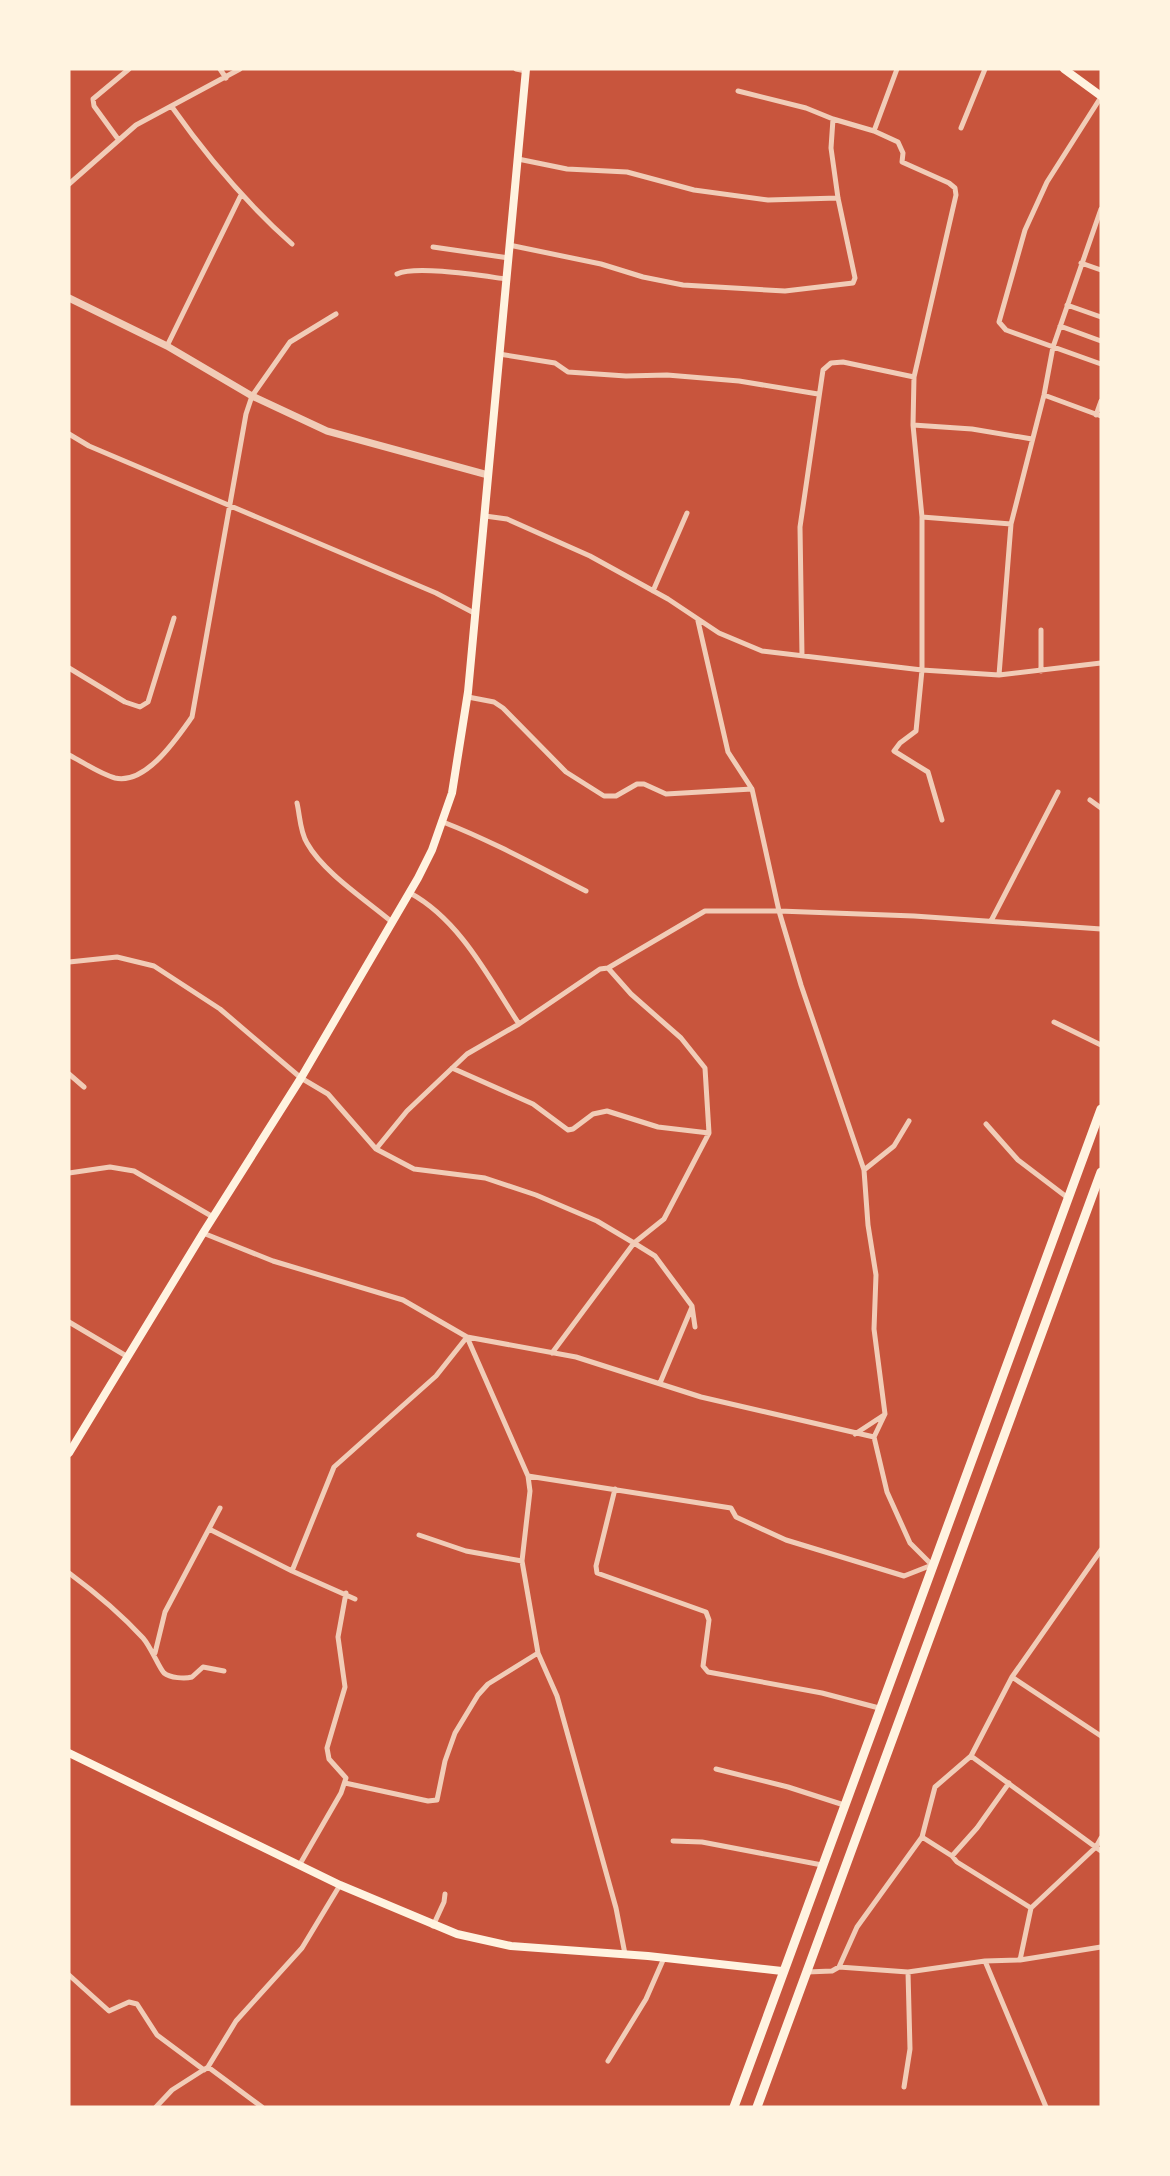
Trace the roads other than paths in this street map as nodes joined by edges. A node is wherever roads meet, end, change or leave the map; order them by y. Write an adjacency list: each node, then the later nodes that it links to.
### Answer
1 (129, 69): 16 (street)
2 (220, 69): 9 (street)
3 (240, 69): 9 (street)
4 (516, 69): 8 (street)
5 (897, 69): 15 (street)
6 (985, 69): 14 (street)
7 (1064, 69): 11 (main road)
8 (526, 70): 17 (main road)
9 (226, 78): 12 (street)
10 (738, 91): 13 (street)
11 (1101, 97): 37 (street)
12 (172, 107): 16 (street); 19 (street)
13 (833, 119): 15 (street); 20 (street)
14 (961, 128)
15 (874, 131): 40 (street)
16 (118, 139): 18 (street)
17 (518, 159): 20 (street); 23 (main road)
18 (69, 184)
19 (241, 195): 22 (street); 36 (street)
20 (838, 198): 23 (street)
21 (1101, 209): 26 (street)
22 (292, 244)
23 (509, 245): 25 (main road)
24 (433, 247): 25 (street)
25 (508, 258): 29 (main road)
26 (1081, 263): 27 (street); 31 (street)
27 (1101, 270)
28 (397, 274): 29 (street)
29 (506, 279): 38 (main road)
30 (69, 298): 36 (street)
31 (1067, 305): 33 (street); 34 (street)
32 (336, 314): 43 (street)
33 (1101, 317)
34 (1060, 326): 35 (street); 37 (street)
35 (1101, 341)
36 (167, 346): 43 (street)
37 (1053, 347): 39 (street); 42 (street)
38 (499, 354): 41 (street); 49 (main road)
39 (1101, 364)
40 (914, 377): 41 (street); 46 (street)
41 (818, 394): 60 (street)
42 (1044, 395): 45 (street); 48 (street)
43 (252, 396): 49 (street); 50 (street)
44 (1101, 401): 45 (street)
45 (1099, 415)
46 (913, 425): 48 (street); 53 (street)
47 (69, 434): 50 (street)
48 (1032, 439): 54 (street)
49 (488, 475): 52 (main road)
50 (229, 503): 56 (street); 67 (street)
51 (687, 513): 55 (street)
52 (484, 516): 55 (street); 56 (main road)
53 (922, 516): 54 (street); 63 (street)
54 (1011, 525): 65 (street)
55 (653, 591): 58 (street)
56 (476, 614): 66 (main road)
57 (174, 618): 62 (street)
58 (698, 621): 60 (street); 68 (street)
59 (1041, 630): 64 (street)
60 (802, 656): 63 (street)
61 (1101, 663): 64 (street)
62 (69, 669)
63 (922, 670): 65 (street); 73 (street)
64 (1041, 671): 65 (street)
65 (999, 675)
66 (468, 697): 68 (street); 74 (main road)
67 (69, 755)
68 (752, 789): 77 (street)
69 (1058, 792): 78 (street)
70 (1090, 800): 72 (street)
71 (297, 803): 79 (street)
72 (1101, 808)
73 (942, 820)
74 (443, 822): 75 (street); 76 (main road)
75 (586, 891)
76 (410, 893): 79 (main road); 84 (street)
77 (779, 911): 78 (street); 82 (street); 95 (street)
78 (991, 921): 80 (street)
79 (392, 922): 88 (main road)
80 (1101, 929)
81 (69, 962): 88 (street)
82 (608, 968): 84 (street); 93 (street)
83 (1054, 1022): 85 (street)
84 (519, 1024): 86 (street)
85 (1101, 1045)
86 (452, 1068): 93 (street); 94 (street)
87 (69, 1074): 89 (street)
88 (301, 1078): 94 (street); 99 (main road)
89 (84, 1087)
90 (1101, 1109): 98 (highway)
91 (909, 1120): 95 (street)
92 (986, 1124): 98 (street)
93 (709, 1133): 101 (street)
94 (376, 1149): 101 (street)
95 (864, 1170): 109 (street)
96 (1101, 1172): 155 (highway)
97 (69, 1173): 99 (street)
98 (1068, 1198): 120 (highway)
99 (213, 1217): 100 (main road)
100 (203, 1233): 105 (street); 107 (main road)
101 (634, 1243): 102 (street); 106 (street)
102 (692, 1306): 104 (street); 108 (street)
103 (69, 1322): 107 (street)
104 (695, 1327)
105 (467, 1337): 106 (street); 113 (street); 121 (street)
106 (552, 1353): 108 (street)
107 (128, 1357): 112 (main road)
108 (660, 1383): 110 (street)
109 (885, 1414): 110 (street); 111 (street)
110 (855, 1434): 111 (street)
111 (874, 1437): 120 (street)
112 (69, 1453)
113 (528, 1476): 114 (street); 119 (street)
114 (615, 1489): 120 (street); 129 (street)
115 (220, 1508): 116 (street)
116 (209, 1529): 121 (street); 125 (street)
117 (419, 1535): 119 (street)
118 (1101, 1550): 128 (street)
119 (522, 1561): 126 (street)
120 (932, 1565): 129 (highway)
121 (292, 1571): 123 (street)
122 (69, 1573): 125 (street)
123 (346, 1593): 124 (street); 135 (street)
124 (356, 1599)
125 (155, 1653): 127 (street)
126 (538, 1653): 135 (street); 149 (street)
127 (224, 1671)
128 (1011, 1677): 130 (street); 132 (street)
129 (879, 1708): 136 (highway)
130 (1101, 1736)
131 (69, 1753): 142 (main road)
132 (971, 1756): 134 (street); 137 (street)
133 (716, 1769): 136 (street)
134 (1009, 1783): 140 (street); 141 (street)
135 (345, 1784): 142 (street)
136 (844, 1805): 143 (highway)
137 (922, 1837): 141 (street); 153 (street)
138 (1101, 1838): 140 (street)
139 (673, 1841): 143 (street)
140 (1098, 1849): 146 (street)
141 (952, 1856): 146 (street)
142 (300, 1864): 144 (main road)
143 (822, 1865): 154 (highway)
144 (340, 1885): 147 (main road); 159 (street)
145 (445, 1894): 147 (street)
146 (1031, 1908): 151 (street)
147 (433, 1926): 149 (main road)
148 (1101, 1947): 151 (street)
149 (626, 1954): 150 (main road)
150 (664, 1958): 154 (main road); 158 (street)
151 (1020, 1960): 152 (street)
152 (985, 1961): 156 (street); 165 (street)
153 (839, 1967): 155 (street); 156 (street)
154 (782, 1971): 163 (highway)
155 (807, 1972): 164 (highway)
156 (908, 1972): 160 (street)
157 (69, 1975): 159 (street)
158 (608, 2061)
159 (208, 2067): 161 (street); 162 (street)
160 (904, 2087)
161 (156, 2107)
162 (262, 2107)
163 (734, 2107)
164 (757, 2107)
165 (1046, 2107)

